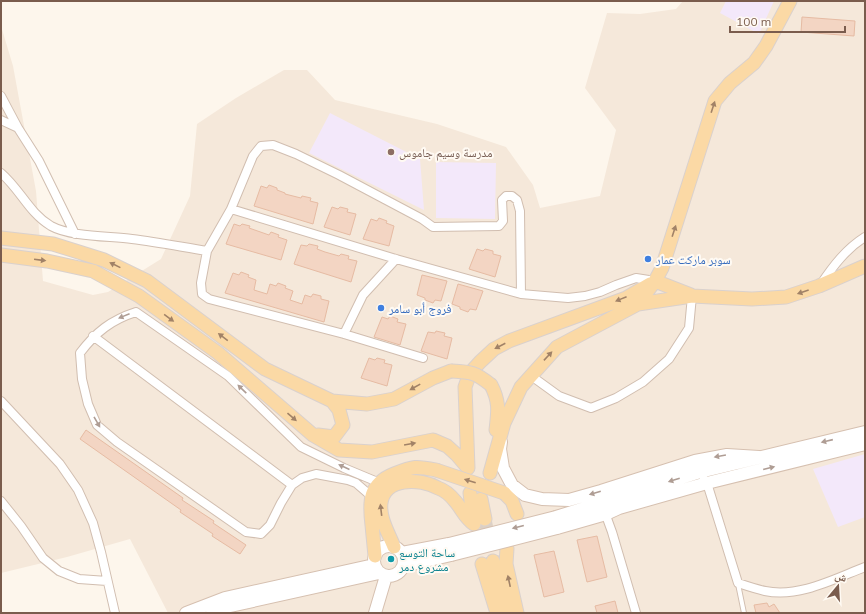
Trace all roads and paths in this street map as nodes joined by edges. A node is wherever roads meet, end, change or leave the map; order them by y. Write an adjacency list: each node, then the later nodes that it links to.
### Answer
1 (790, 1): 14 (main road, one-way to 1)
2 (1, 96): 4 (street)
3 (1, 120): 4 (street)
4 (18, 128): 7 (street)
5 (1, 173): 7 (street)
6 (232, 209): 10 (street); 12 (street); 16 (street)
7 (75, 234): 10 (street)
8 (865, 237): 15 (street)
9 (1, 238): 24 (main road, one-way to 9)
10 (207, 250): 19 (street)
11 (1, 255): 27 (main road, one-way to 27)
12 (396, 259): 16 (street); 19 (street)
13 (865, 266): 15 (main road)
14 (655, 281): 16 (street); 17 (main road); 18 (main road); 27 (main road)
15 (820, 286): 17 (main road, one-way to 17)
16 (521, 294)
17 (692, 296): 18 (main road); 22 (street)
18 (638, 304): 22 (main road, one-way to 18)
19 (344, 334): 21 (street)
20 (93, 336): 31 (street, one-way to 20); 33 (street); 33 (street, one-way to 33)
21 (423, 358)
22 (530, 376): 25 (main road)
23 (1, 401): 45 (street)
24 (332, 401): 25 (main road, one-way to 24, bridge); 27 (main road)
25 (504, 423): 29 (street, one-way to 25)
26 (865, 432): 29 (street, one-way to 29)
27 (313, 435)
28 (865, 444): 32 (street, one-way to 28)
29 (759, 457): 30 (street)
30 (700, 472): 32 (street); 37 (street, one-way to 37)
31 (380, 483): 34 (main road); 38 (main road, one-way to 31, bridge)
32 (707, 483): 37 (street); 46 (street)
33 (292, 486): 34 (street)
34 (371, 496): 43 (main road)
35 (475, 496): 41 (main road, one-way to 35)
36 (1, 501): 45 (street)
37 (604, 509): 40 (street, bridge); 54 (street)
38 (517, 514)
39 (507, 548): 53 (main road, one-way to 39)
40 (450, 549): 41 (street); 42 (street)
41 (398, 550): 42 (street); 43 (street)
42 (404, 566): 43 (street)
43 (379, 567): 48 (street); 49 (street); 50 (street)
44 (865, 567): 46 (street)
45 (107, 581): 47 (street)
46 (738, 583): 55 (lane)
47 (115, 613)
48 (186, 613)
49 (199, 613)
50 (376, 613)
51 (497, 613): 52 (main road)
52 (509, 613)
53 (517, 613)
54 (636, 613)
55 (744, 613)

